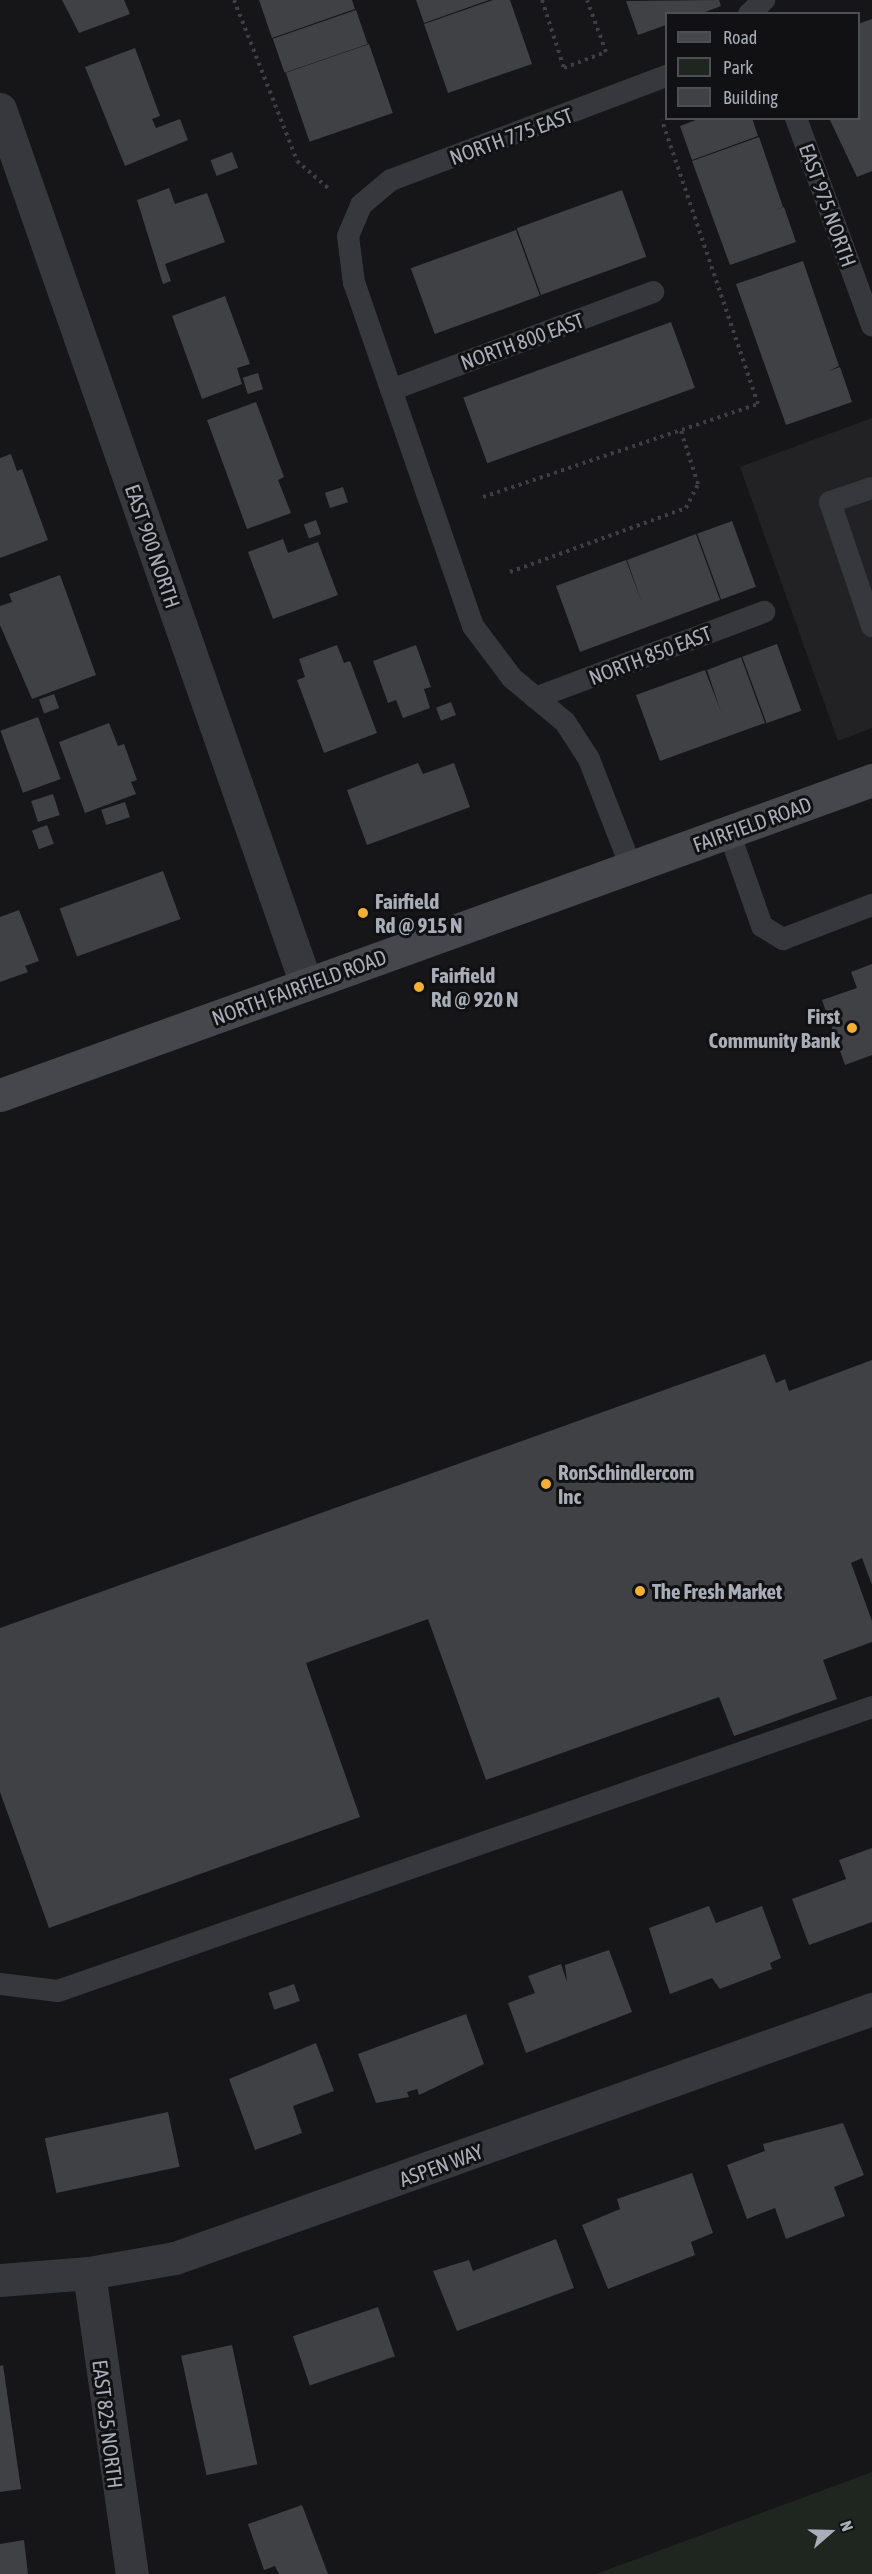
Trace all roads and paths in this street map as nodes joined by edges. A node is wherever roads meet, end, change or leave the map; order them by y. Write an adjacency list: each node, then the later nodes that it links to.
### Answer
1 (234, 0): 8 (path)
2 (542, 0): 3 (path)
3 (587, 0)
4 (665, 76): 11 (lane, NORTH 775 EAST)
5 (0, 109): 23 (street, EAST 900 NORTH)
6 (662, 120): 12 (path)
7 (797, 120): 10 (lane, EAST 975 NORTH)
8 (329, 189)
9 (653, 292): 11 (lane, NORTH 800 EAST)
10 (872, 326)
11 (391, 390): 18 (lane)
12 (681, 431): 14 (path); 15 (path)
13 (872, 488): 17 (lane)
14 (483, 497)
15 (510, 572)
16 (764, 612): 18 (lane, NORTH 850 EAST)
17 (872, 626)
18 (535, 698): 21 (lane)
19 (872, 780): 20 (main road, FAIRFIELD ROAD)
20 (729, 832): 21 (main road, FAIRFIELD ROAD); 22 (lane)
21 (632, 867): 23 (main road, NORTH FAIRFIELD ROAD)
22 (872, 905)
23 (306, 984): 24 (main road, NORTH FAIRFIELD ROAD)
24 (0, 1095)
25 (872, 1707): 26 (lane)
26 (0, 1984)
27 (872, 2010): 28 (street, ASPEN WAY)
28 (89, 2273): 29 (street, ASPEN WAY); 30 (street, EAST 825 NORTH)
29 (0, 2280)
30 (132, 2574)

